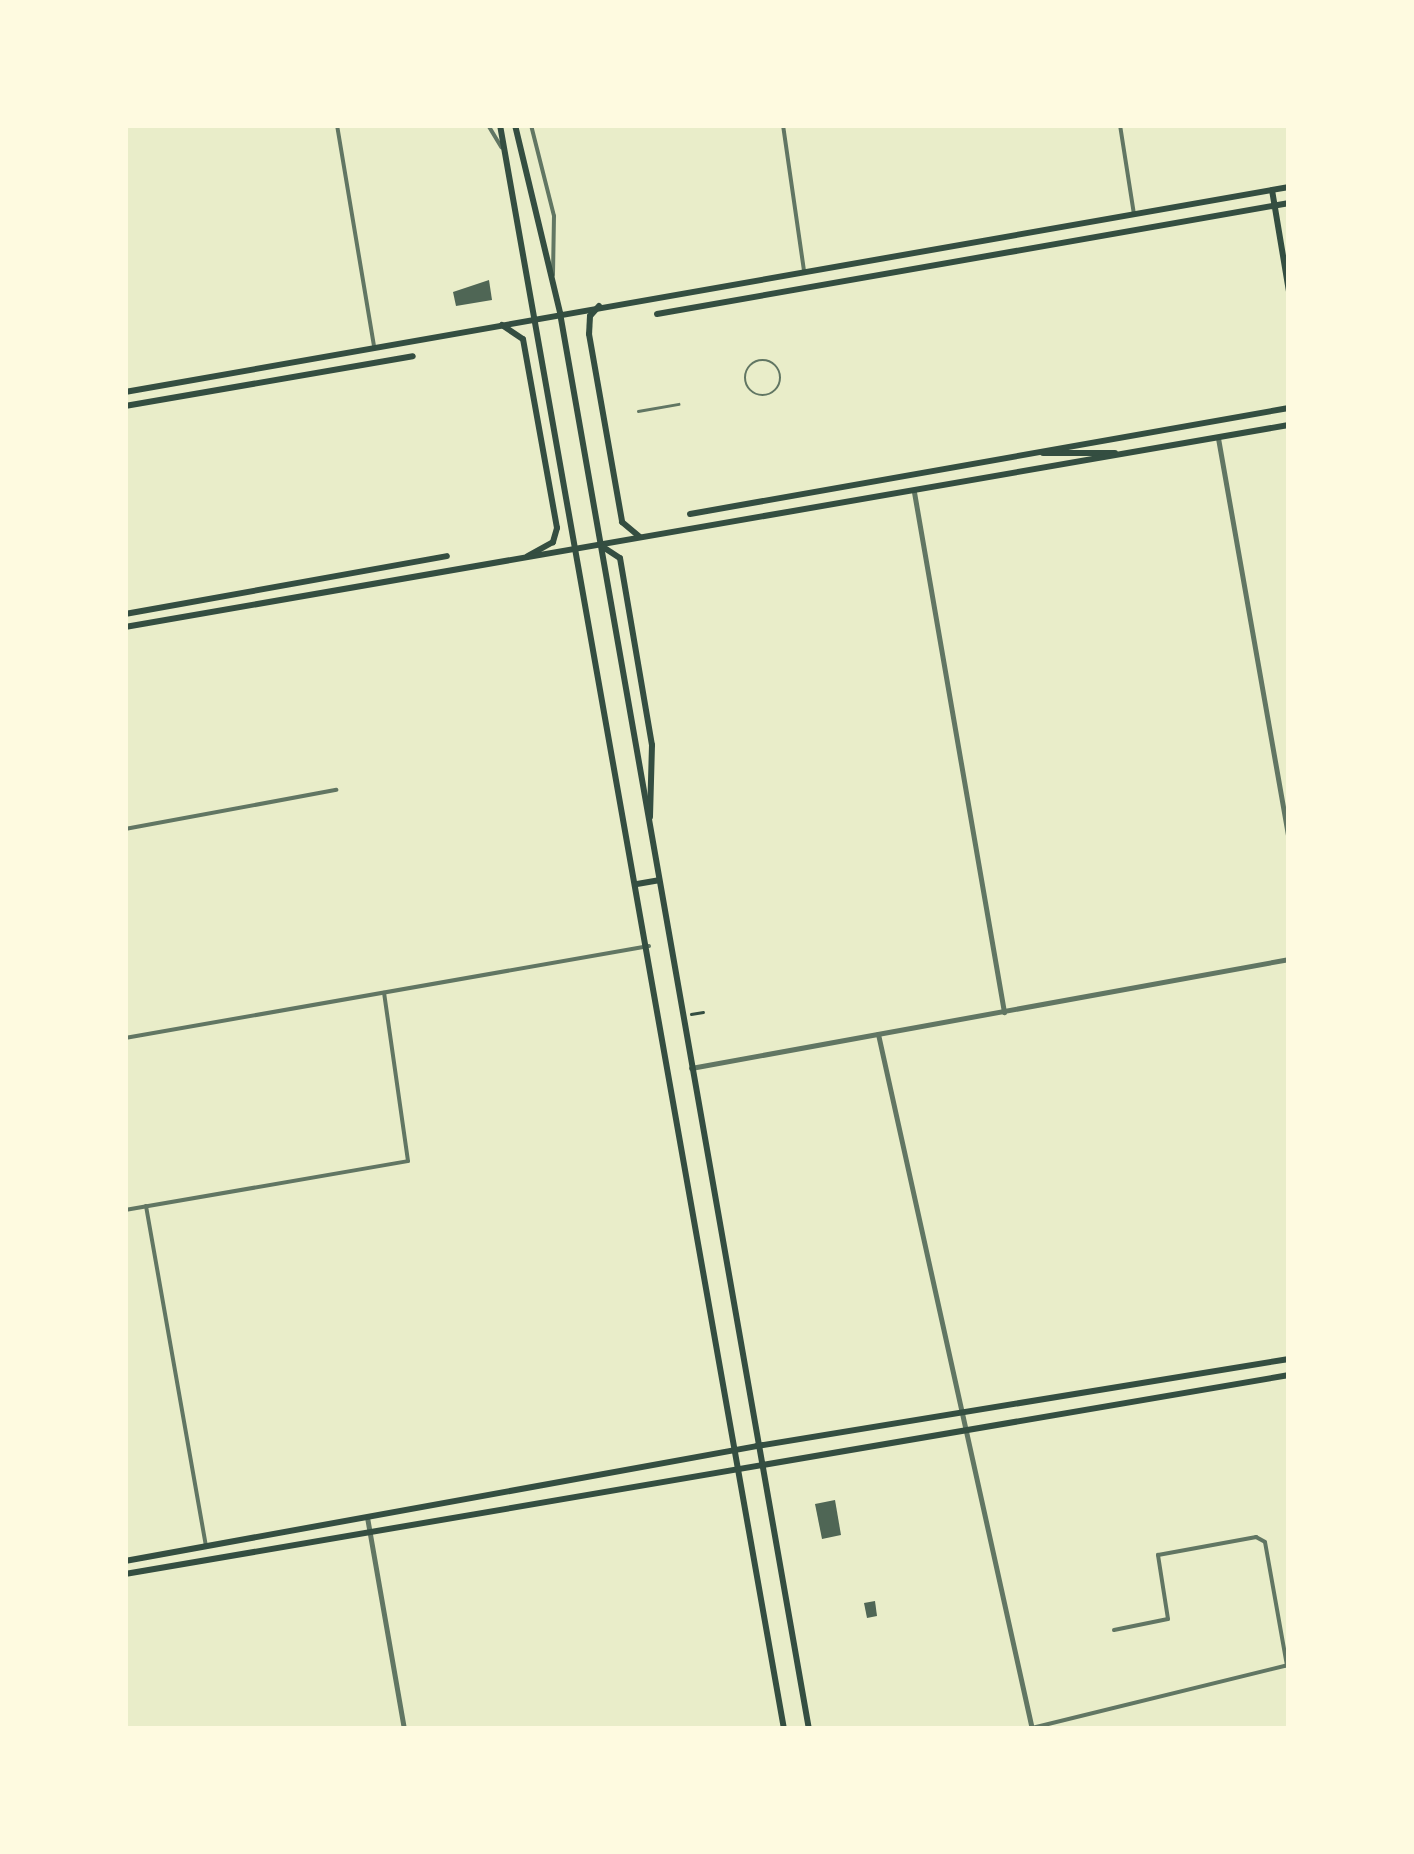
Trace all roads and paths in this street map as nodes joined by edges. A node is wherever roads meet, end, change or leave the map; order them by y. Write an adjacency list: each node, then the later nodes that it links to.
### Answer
1 (336, 125): 22 (street)
2 (488, 125): 8 (street)
3 (500, 125): 8 (main road)
4 (515, 125): 15 (main road)
5 (531, 125): 15 (street)
6 (783, 125): 14 (street)
7 (1120, 125): 13 (street)
8 (506, 154): 20 (main road)
9 (1289, 187): 10 (main road)
10 (1272, 190): 12 (main road); 13 (main road)
11 (1289, 203): 12 (main road)
12 (1274, 206): 16 (main road); 19 (main road)
13 (1134, 214): 14 (main road)
14 (804, 271): 17 (main road)
15 (553, 280): 18 (main road)
16 (1289, 292)
17 (600, 306): 18 (main road); 36 (main road)
18 (560, 312): 20 (main road); 37 (main road)
19 (657, 314)
20 (538, 316): 21 (main road); 38 (main road)
21 (494, 324): 22 (main road); 40 (main road)
22 (374, 346): 25 (main road)
23 (413, 356): 27 (main road)
24 (772, 364): 24 (street)
25 (125, 392)
26 (678, 404): 29 (street)
27 (125, 406)
28 (1289, 408): 32 (main road)
29 (638, 412)
30 (1289, 425): 31 (main road)
31 (1218, 438): 33 (main road); 44 (street)
32 (1032, 454): 33 (main road); 35 (main road)
33 (1132, 454): 34 (main road)
34 (914, 492): 36 (main road); 54 (street)
35 (690, 514)
36 (649, 538): 37 (main road)
37 (602, 546): 38 (main road); 45 (main road); 45 (main road)
38 (579, 550): 40 (main road); 49 (main road)
39 (447, 556): 41 (main road)
40 (517, 561): 42 (main road)
41 (125, 614)
42 (125, 627)
43 (336, 790): 46 (street)
44 (1288, 822): 47 (street)
45 (649, 823): 48 (main road)
46 (125, 829)
47 (1289, 839)
48 (659, 880): 49 (main road); 58 (main road)
49 (637, 884): 50 (main road)
50 (649, 946): 52 (street); 66 (main road)
51 (1289, 959): 54 (street)
52 (384, 992): 57 (street); 59 (street)
53 (702, 1012): 55 (path)
54 (1004, 1012): 56 (street)
55 (683, 1015)
56 (878, 1034): 58 (street); 63 (street)
57 (125, 1038)
58 (691, 1068): 65 (main road)
59 (146, 1206): 60 (street); 71 (street)
60 (125, 1210)
61 (1289, 1358): 63 (main road)
62 (1289, 1374): 64 (main road)
63 (964, 1414): 64 (street); 65 (main road)
64 (967, 1428): 67 (main road); 79 (street)
65 (757, 1446): 66 (main road); 67 (main road)
66 (736, 1450): 68 (main road); 69 (main road)
67 (760, 1463): 68 (main road); 78 (main road)
68 (738, 1466): 70 (main road); 77 (main road)
69 (367, 1517): 70 (street); 71 (main road)
70 (370, 1532): 73 (main road); 76 (street)
71 (206, 1546): 72 (main road)
72 (125, 1561)
73 (125, 1574)
74 (1114, 1630): 75 (street)
75 (1288, 1665): 79 (street)
76 (404, 1729)
77 (784, 1729)
78 (809, 1729)
79 (1032, 1729)

